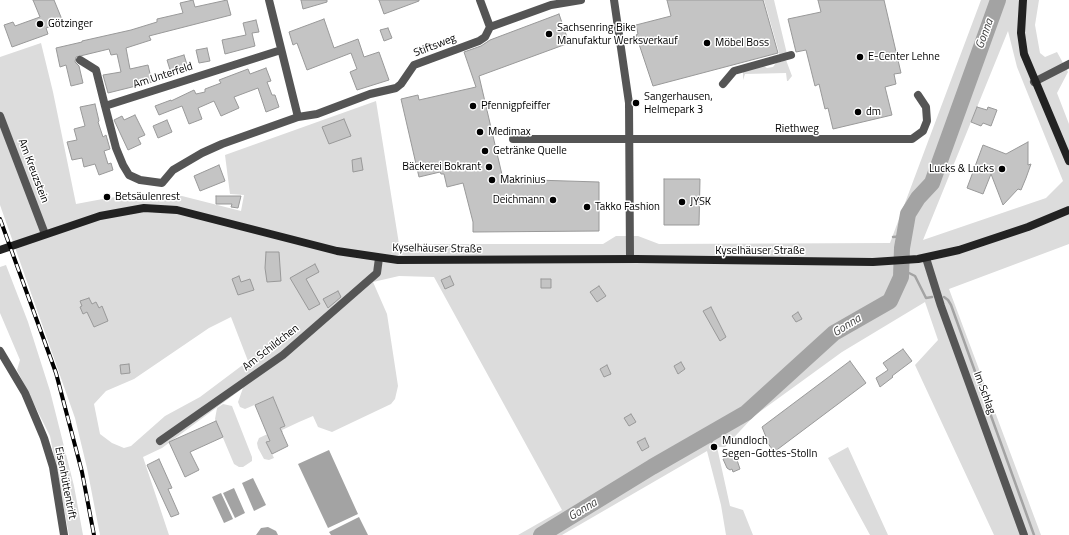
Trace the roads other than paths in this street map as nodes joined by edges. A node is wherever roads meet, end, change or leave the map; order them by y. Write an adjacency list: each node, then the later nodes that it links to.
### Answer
1 (269, 0): 7 (street)
2 (480, 0): 6 (street)
3 (581, 0): 6 (street, Stiftsweg)
4 (614, 0): 18 (street)
5 (1023, 0): 11 (main road)
6 (490, 27): 16 (street, Stiftsweg)
7 (281, 50): 14 (street, Am Unterfeld); 16 (street)
8 (791, 55): 12 (street)
9 (80, 60): 14 (street)
10 (1069, 64): 11 (street)
11 (1034, 82): 19 (main road)
12 (723, 84)
13 (918, 95): 18 (street, Riethweg)
14 (105, 106): 16 (street)
15 (0, 116): 21 (street, Am Kreuzstein)
16 (298, 117)
17 (513, 139): 18 (street, Riethweg)
18 (630, 140): 25 (street)
19 (1069, 161)
20 (1069, 210): 24 (main road)
21 (45, 234): 22 (main road, Kyselhäuser Straße); 23 (main road, Kyselhäuser Straße)
22 (0, 250)
23 (379, 258): 25 (main road, Kyselhäuser Straße); 27 (street, Am Schildchen)
24 (922, 258): 25 (main road, Kyselhäuser Straße); 29 (street, Im Schlag)
25 (630, 260)
26 (0, 351): 28 (street, Eisenhüttentrift)
27 (160, 441)
28 (64, 535)
29 (1024, 535)

